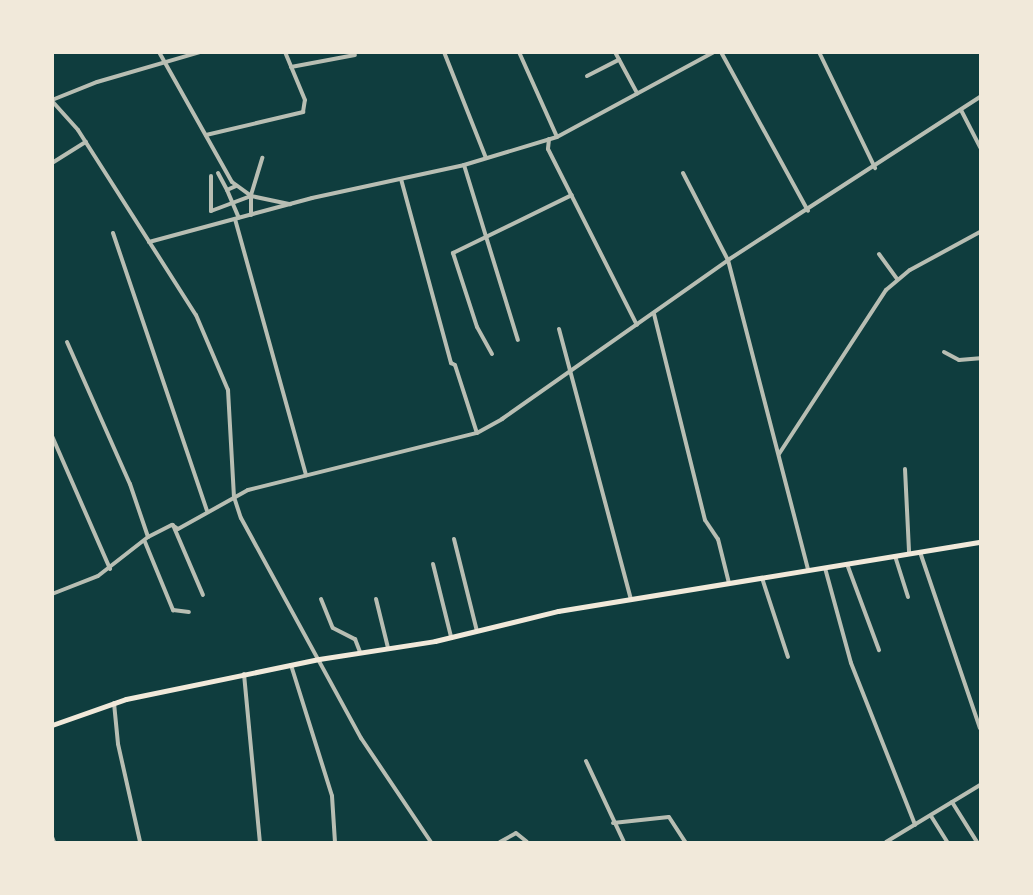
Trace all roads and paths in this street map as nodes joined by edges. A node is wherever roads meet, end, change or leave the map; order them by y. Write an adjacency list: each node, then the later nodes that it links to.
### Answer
1 (159, 52): 12 (street)
2 (200, 52): 12 (street)
3 (285, 52): 13 (street)
4 (444, 52): 25 (street)
5 (519, 52): 20 (street)
6 (615, 52): 11 (street)
7 (714, 52): 15 (street)
8 (819, 52): 28 (street)
9 (722, 53): 39 (street)
10 (354, 55): 13 (street)
11 (619, 60): 14 (street); 15 (street)
12 (165, 63): 17 (street); 19 (street)
13 (291, 67): 19 (street)
14 (587, 76)
15 (637, 93): 20 (street)
16 (981, 97): 18 (street)
17 (52, 101): 22 (street)
18 (961, 110): 23 (street); 28 (street)
19 (206, 135): 33 (street)
20 (557, 136): 21 (street)
21 (549, 139): 25 (street); 35 (street)
22 (86, 142): 26 (street); 45 (street)
23 (981, 147)
24 (261, 158): 36 (street)
25 (486, 158): 27 (street)
26 (52, 163)
27 (464, 165): 32 (street); 44 (street)
28 (875, 168): 39 (street)
29 (218, 173): 34 (street)
30 (683, 173): 47 (street)
31 (211, 176): 37 (street)
32 (401, 179): 38 (street); 58 (street)
33 (237, 186): 34 (street); 36 (street)
34 (227, 190): 37 (street)
35 (572, 195): 44 (street); 50 (street)
36 (251, 196): 37 (street); 38 (street); 40 (street)
37 (232, 202): 41 (street)
38 (291, 204): 40 (street)
39 (808, 211): 47 (street)
40 (251, 215): 41 (street)
41 (237, 219): 45 (street); 62 (street)
42 (981, 232): 48 (street)
43 (113, 233): 64 (street)
44 (486, 237): 52 (street); 55 (street)
45 (149, 242): 63 (street)
46 (879, 254): 48 (street)
47 (728, 260): 49 (street); 60 (street)
48 (897, 279): 60 (street)
49 (654, 314): 50 (street); 79 (street)
50 (637, 325): 57 (street)
51 (559, 329): 57 (street)
52 (518, 340)
53 (67, 342): 66 (street)
54 (944, 352): 56 (street)
55 (492, 354)
56 (981, 358)
57 (573, 370): 58 (street); 85 (street)
58 (477, 433): 62 (street)
59 (52, 436): 76 (street)
60 (778, 455): 77 (street)
61 (905, 469): 70 (street)
62 (306, 475): 63 (street)
63 (234, 497): 64 (street); 93 (street)
64 (207, 510): 65 (street)
65 (172, 525): 66 (street); 81 (street)
66 (148, 537): 68 (street)
67 (454, 539): 87 (street)
68 (146, 542): 76 (street); 86 (street)
69 (981, 542): 71 (main road)
70 (909, 552): 71 (main road); 72 (main road)
71 (920, 552): 98 (street)
72 (895, 555): 74 (main road); 82 (street)
73 (433, 564): 88 (street)
74 (847, 564): 75 (main road); 90 (street)
75 (825, 568): 77 (main road); 104 (street)
76 (110, 569): 80 (street)
77 (808, 570): 78 (main road)
78 (762, 578): 79 (main road); 92 (street)
79 (729, 583): 85 (main road)
80 (53, 592)
81 (203, 595)
82 (908, 597)
83 (321, 599): 91 (street)
84 (376, 599): 89 (street)
85 (631, 600): 87 (main road)
86 (189, 612)
87 (477, 631): 88 (main road)
88 (451, 637): 89 (main road)
89 (388, 648): 91 (main road)
90 (879, 650)
91 (360, 652): 93 (main road)
92 (788, 657)
93 (319, 659): 94 (main road); 110 (street)
94 (291, 665): 95 (main road); 109 (street)
95 (244, 674): 96 (main road); 108 (street)
96 (114, 702): 97 (main road); 107 (street)
97 (52, 725)
98 (981, 728)
99 (586, 761): 103 (street)
100 (981, 785): 101 (street)
101 (952, 802): 102 (street); 117 (street)
102 (931, 816): 104 (street); 116 (street)
103 (613, 823): 113 (street); 114 (street)
104 (915, 825): 115 (street)
105 (52, 837): 106 (street)
106 (54, 843)
107 (140, 843)
108 (260, 843)
109 (335, 843)
110 (431, 843)
111 (500, 843): 112 (street)
112 (527, 843)
113 (624, 843)
114 (685, 843)
115 (886, 843)
116 (947, 843)
117 (977, 843)

